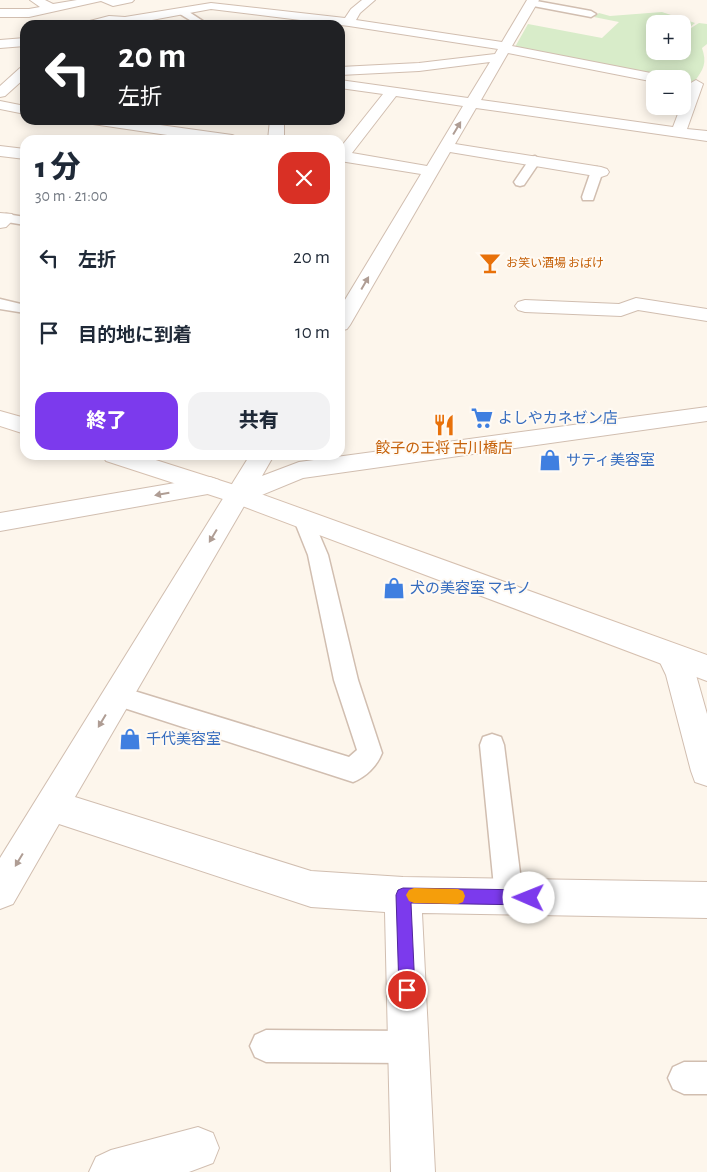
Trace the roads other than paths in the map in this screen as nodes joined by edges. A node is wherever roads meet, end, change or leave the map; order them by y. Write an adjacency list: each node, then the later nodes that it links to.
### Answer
1 (36, 0): 10 (street)
2 (96, 0): 10 (street)
3 (106, 0): 4 (street)
4 (128, 0)
5 (178, 0): 9 (street)
6 (232, 0): 9 (street)
7 (369, 0): 18 (street)
8 (532, 1): 13 (lane); 21 (street)
9 (216, 7): 11 (street); 16 (street)
10 (50, 8): 12 (street)
11 (183, 12): 14 (street); 15 (lane)
12 (0, 13)
13 (591, 14)
14 (142, 20)
15 (196, 20)
16 (297, 20)
17 (345, 22): 18 (street)
18 (349, 22): 21 (street)
19 (20, 42): 20 (street)
20 (0, 44)
21 (503, 50): 24 (street); 26 (street); 31 (street)
22 (8, 70): 23 (street)
23 (20, 70)
24 (345, 71)
25 (20, 75): 30 (street)
26 (646, 76)
27 (696, 84): 38 (street)
28 (345, 85): 29 (street)
29 (393, 91): 31 (street); 43 (street)
30 (0, 93)
31 (472, 102): 38 (street); 41 (street, one-way to 31)
32 (0, 105): 33 (street)
33 (20, 109)
34 (119, 125): 36 (street)
35 (189, 125): 37 (street)
36 (134, 128): 37 (street)
37 (181, 132): 39 (street)
38 (678, 132): 40 (street)
39 (200, 135)
40 (707, 136)
41 (446, 147): 46 (street); 47 (street)
42 (0, 151): 44 (street)
43 (345, 151)
44 (20, 153)
45 (345, 157): 47 (street)
46 (535, 160): 48 (street); 49 (lane)
47 (430, 171): 57 (street, one-way to 47)
48 (599, 172): 50 (lane)
49 (520, 182)
50 (588, 197)
51 (2, 220): 52 (lane)
52 (20, 221)
53 (0, 304): 55 (lane)
54 (525, 306): 56 (street)
55 (20, 308)
56 (707, 315)
57 (345, 316)
58 (707, 414): 63 (street)
59 (0, 418): 60 (street)
60 (20, 424)
61 (134, 460): 63 (street)
62 (257, 460): 63 (street)
63 (224, 490): 64 (street); 65 (street, one-way to 65); 68 (street, one-way to 68)
64 (304, 520): 66 (street); 68 (lane)
65 (0, 522)
66 (672, 656): 67 (street); 70 (street)
67 (707, 668)
68 (118, 696): 71 (street, one-way to 71)
69 (492, 745): 74 (lane)
70 (707, 771)
71 (51, 806): 72 (street, one-way to 72); 73 (street)
72 (0, 891)
73 (403, 895): 74 (street); 77 (street)
74 (510, 897): 75 (street)
75 (707, 900)
76 (266, 1046): 77 (lane)
77 (409, 1047): 80 (street)
78 (198, 1148): 79 (street)
79 (110, 1172)
80 (413, 1172)

